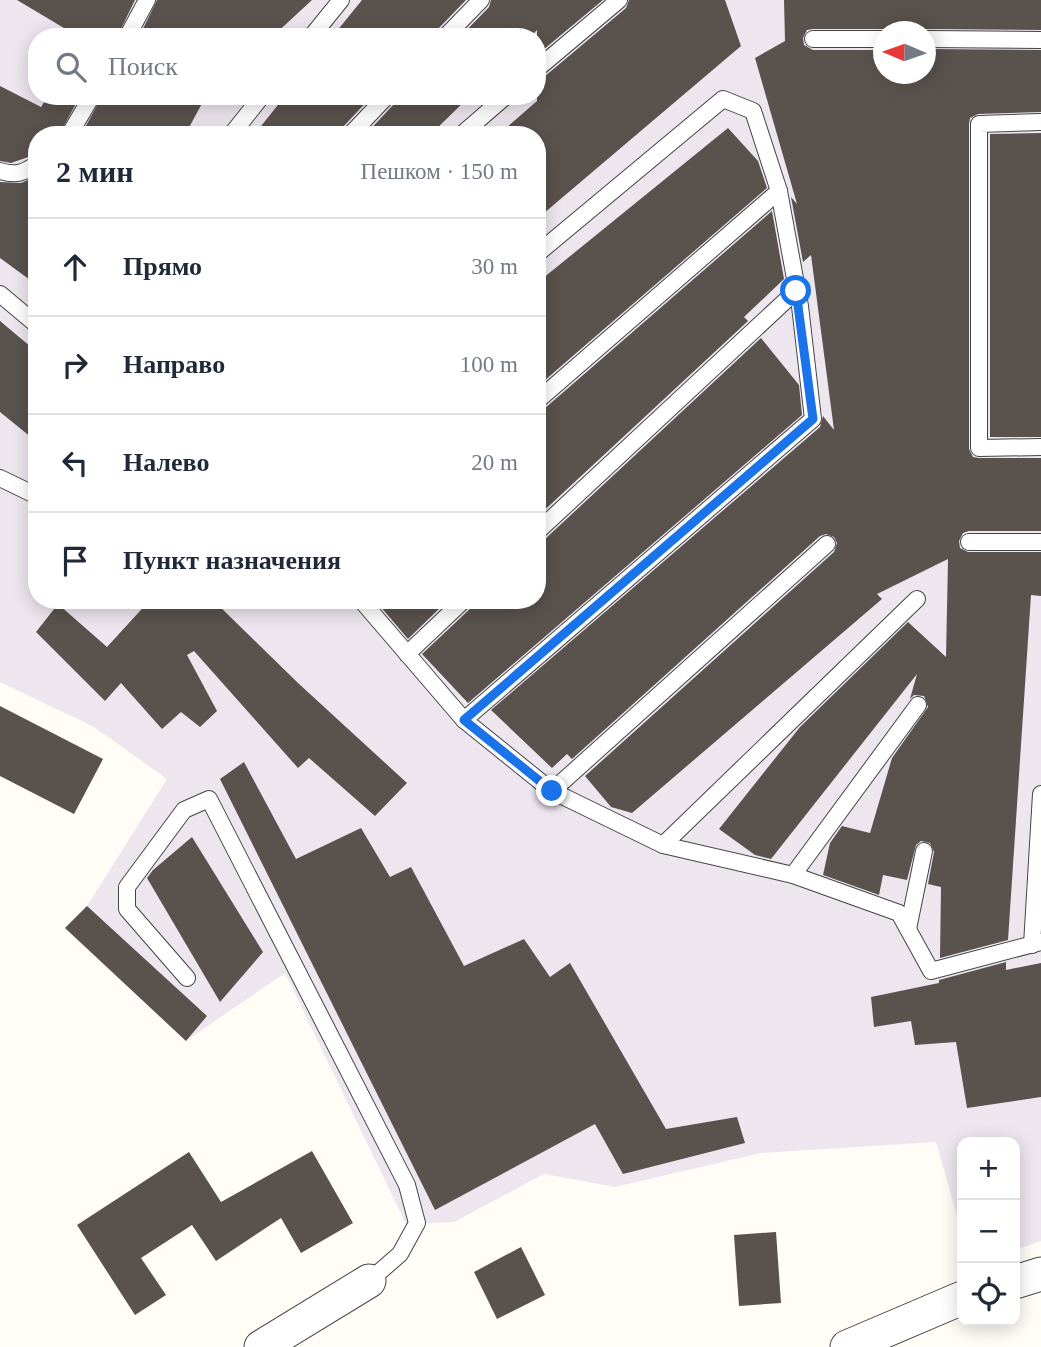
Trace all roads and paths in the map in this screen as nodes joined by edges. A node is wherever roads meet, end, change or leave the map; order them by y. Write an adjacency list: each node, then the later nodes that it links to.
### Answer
1 (147, 0): 5 (lane)
2 (341, 0): 6 (lane)
3 (481, 0): 7 (lane)
4 (619, 0): 12 (lane)
5 (132, 28)
6 (318, 28)
7 (454, 28)
8 (813, 38): 9 (lane)
9 (873, 39)
10 (936, 39): 11 (lane)
11 (1041, 40)
12 (546, 61)
13 (87, 105): 18 (lane)
14 (255, 105): 19 (lane)
15 (378, 105): 20 (lane)
16 (496, 105): 21 (lane)
17 (1041, 122): 30 (lane)
18 (74, 126)
19 (238, 126)
20 (359, 126)
21 (471, 126)
22 (28, 170): 23 (lane)
23 (0, 171)
24 (779, 191): 25 (lane); 26 (lane); 29 (lane)
25 (546, 246)
26 (796, 291): 33 (lane); 42 (lane)
27 (0, 294): 28 (lane)
28 (28, 318)
29 (546, 393)
30 (1041, 447)
31 (0, 478): 32 (lane)
32 (28, 492)
33 (546, 524)
34 (969, 542): 35 (lane)
35 (1041, 542)
36 (827, 544): 43 (lane)
37 (917, 599): 45 (lane)
38 (369, 609): 40 (lane)
39 (454, 609): 40 (lane)
40 (407, 654): 42 (lane)
41 (918, 705): 47 (lane)
42 (464, 720): 43 (lane)
43 (552, 791): 45 (lane)
44 (1041, 794): 49 (lane)
45 (663, 845): 47 (lane)
46 (924, 851): 48 (lane)
47 (793, 875): 48 (lane)
48 (908, 929): 49 (lane)
49 (1036, 944)
50 (187, 978): 53 (lane)
51 (1041, 1274): 52 (street)
52 (1020, 1280)
53 (369, 1281): 55 (street)
54 (957, 1300): 56 (street)
55 (261, 1347)
56 (847, 1347)

